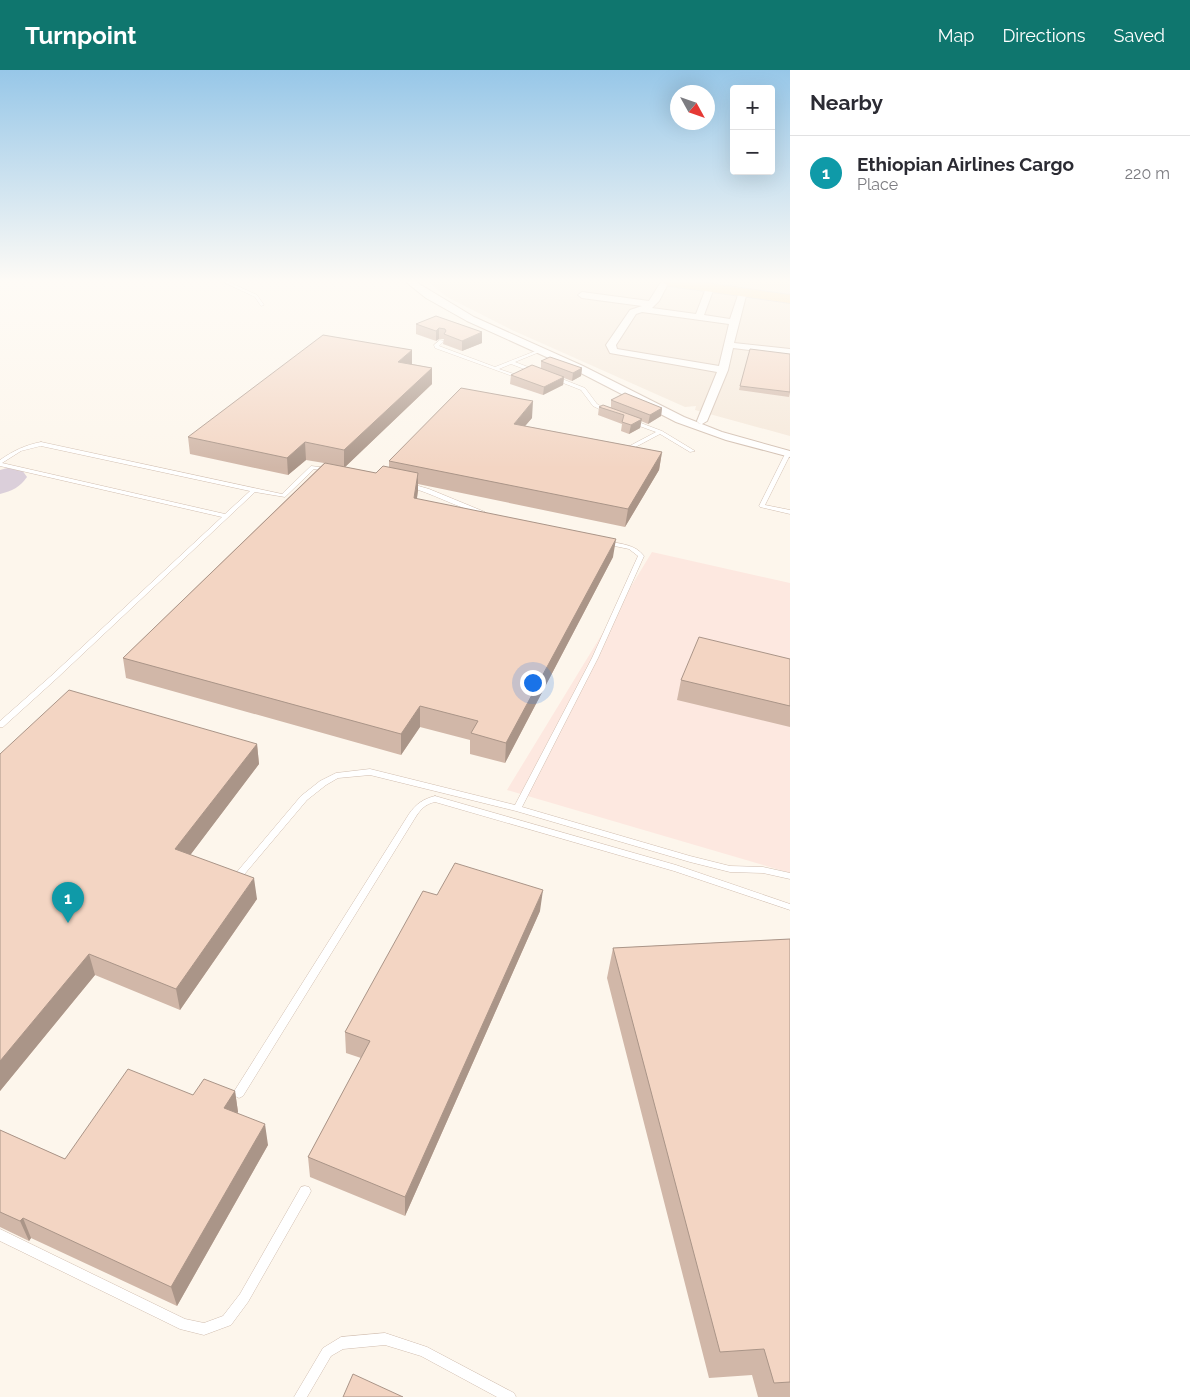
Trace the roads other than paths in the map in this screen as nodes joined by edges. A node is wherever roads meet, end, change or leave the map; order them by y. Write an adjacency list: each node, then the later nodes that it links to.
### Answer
1 (438, 344): 9 (lane)
2 (524, 344): 6 (street)
3 (537, 344): 16 (street)
4 (612, 344): 10 (street)
5 (729, 345): 7 (street); 10 (street)
6 (540, 351): 8 (lane); 19 (street)
7 (790, 352)
8 (510, 362): 9 (lane); 11 (lane)
9 (494, 369): 12 (lane)
10 (723, 370): 16 (street)
11 (544, 374)
12 (515, 376)
13 (552, 377): 14 (lane)
14 (616, 415)
15 (624, 418): 17 (lane)
16 (702, 421): 19 (street)
17 (660, 432): 18 (lane); 20 (lane)
18 (692, 451)
19 (789, 452): 25 (lane)
20 (617, 454)
21 (0, 463): 24 (lane); 27 (lane)
22 (331, 470): 24 (lane)
23 (403, 484): 26 (lane)
24 (254, 490): 27 (lane)
25 (790, 512)
26 (492, 515)
27 (227, 516): 29 (lane)
28 (604, 542): 30 (lane)
29 (0, 725)
30 (517, 808): 31 (lane); 32 (lane)
31 (790, 876)
32 (232, 883)
33 (790, 907): 34 (lane)
34 (239, 1093)
35 (305, 1191): 36 (lane)
36 (0, 1235)
37 (300, 1397): 38 (lane)
38 (510, 1397)

